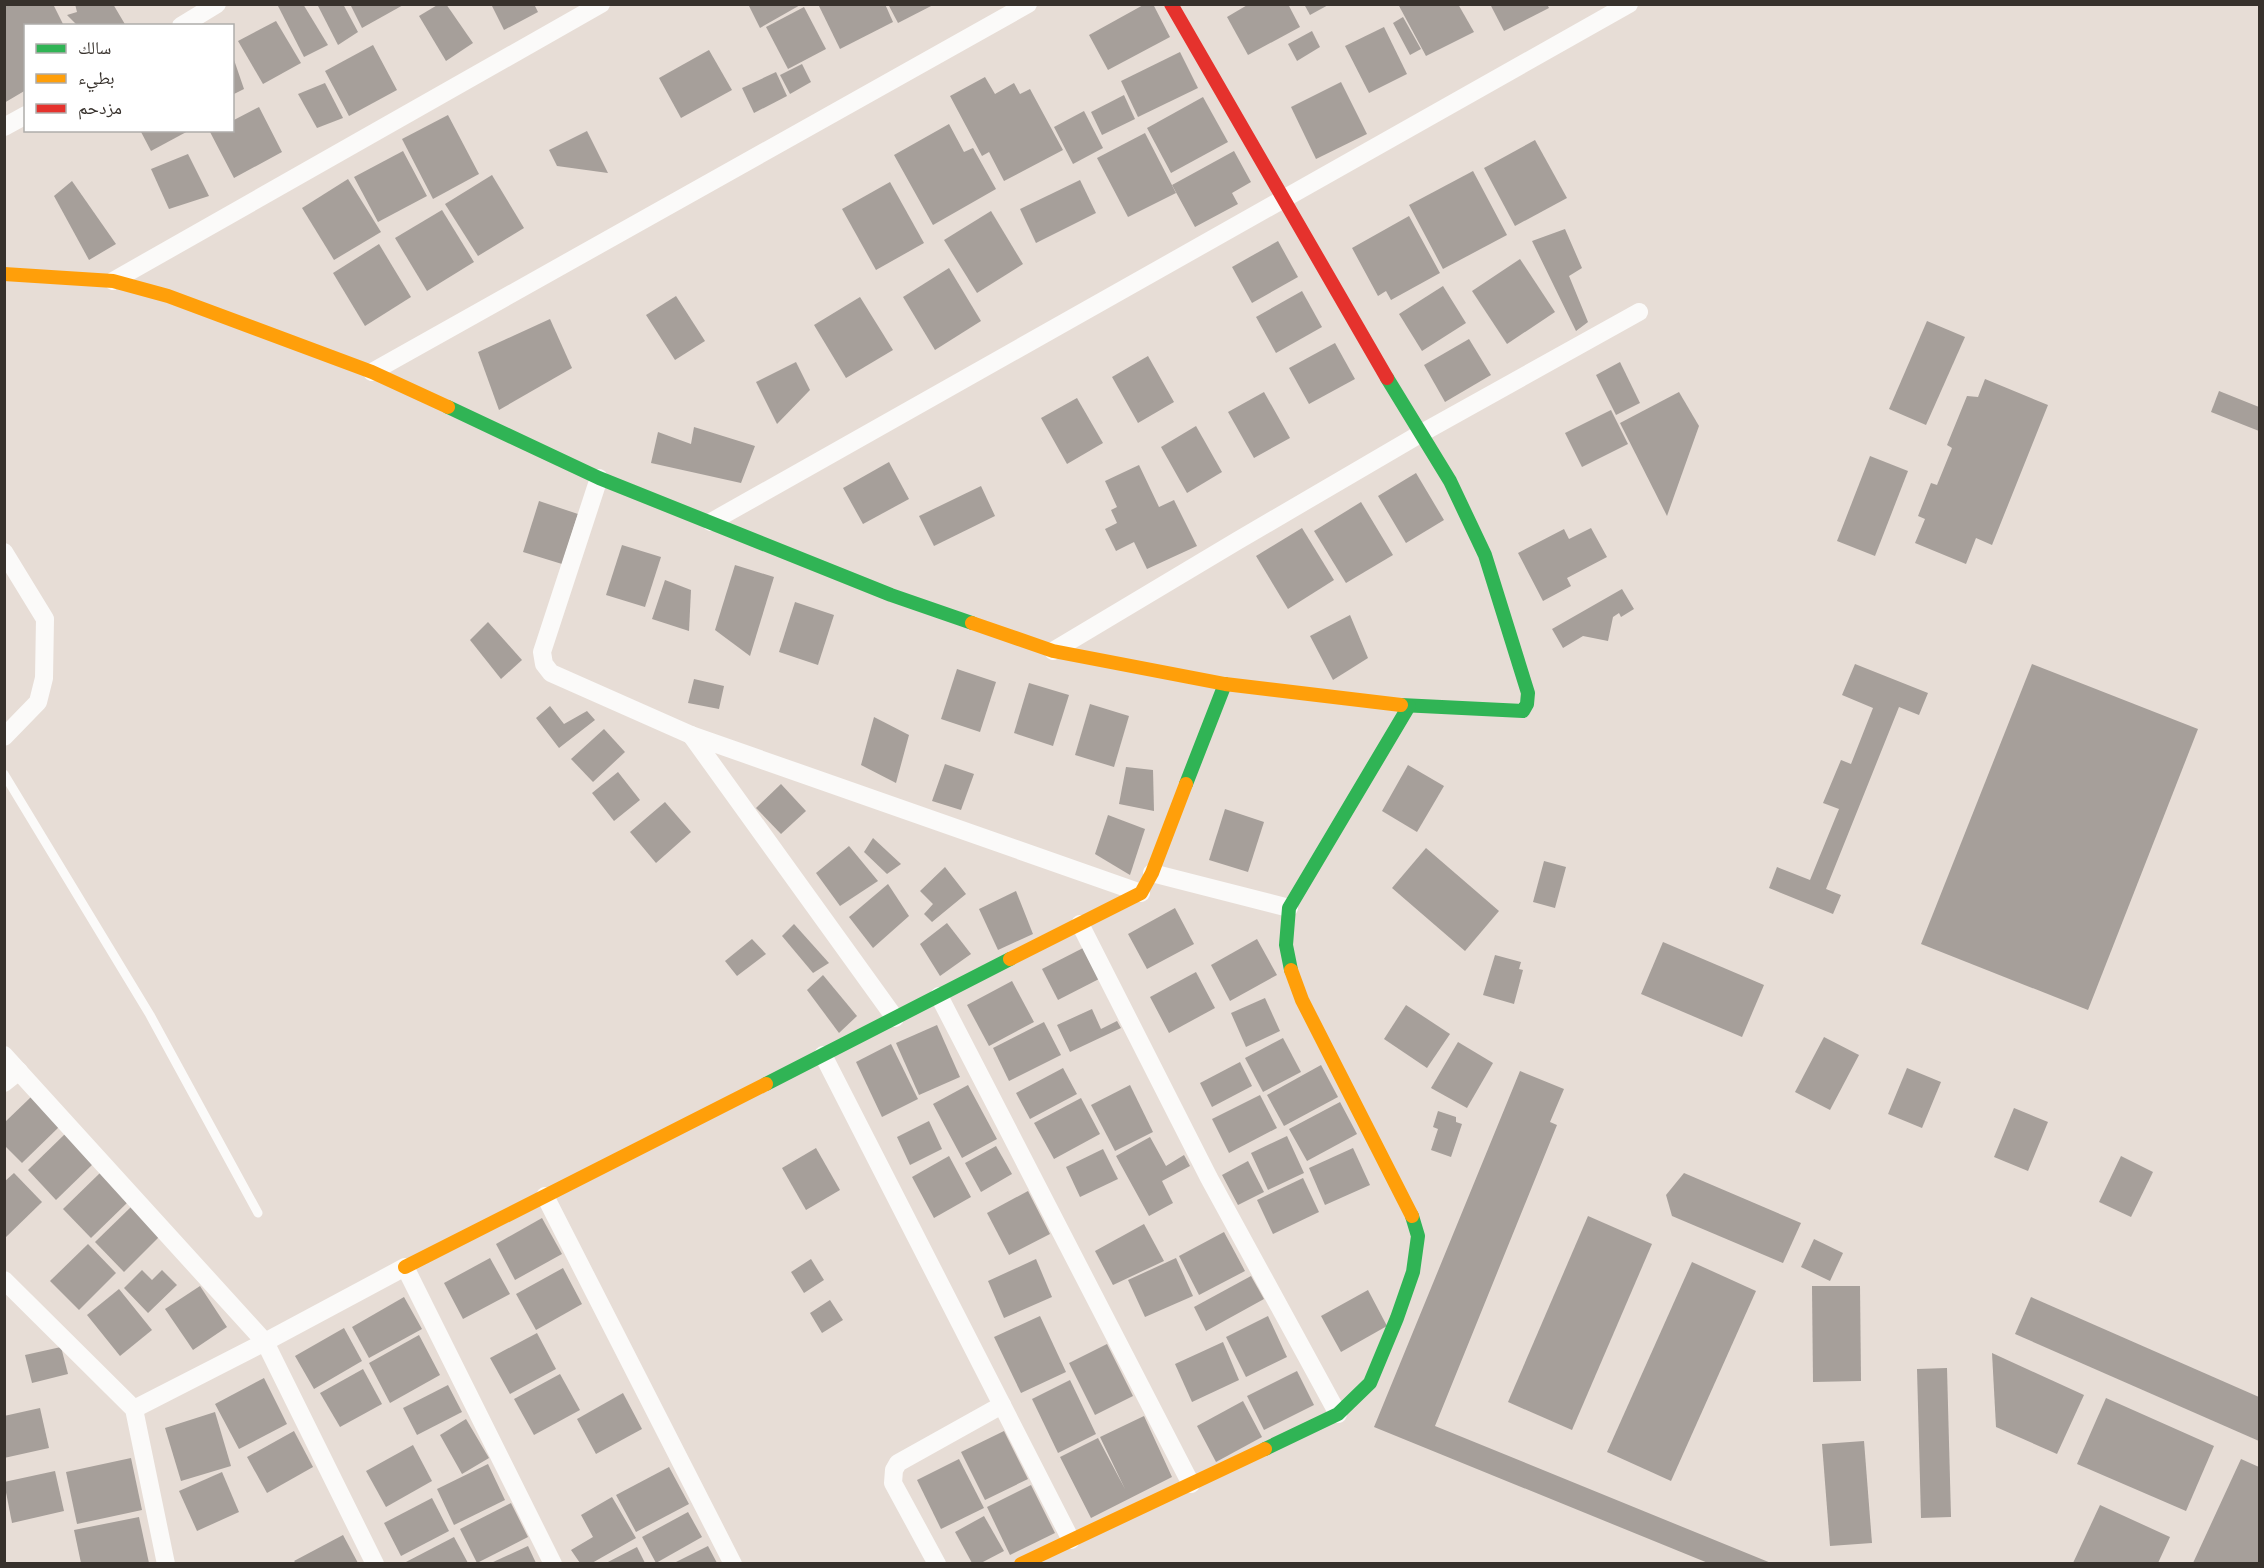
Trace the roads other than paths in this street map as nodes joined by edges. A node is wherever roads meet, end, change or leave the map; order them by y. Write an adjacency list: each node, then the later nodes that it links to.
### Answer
1 (217, 4): 6 (street)
2 (601, 4): 11 (street)
3 (1028, 4): 13 (street)
4 (1171, 4): 9 (street)
5 (1629, 4): 9 (street)
6 (184, 24)
7 (24, 116): 8 (street)
8 (4, 128)
9 (1285, 198): 14 (street); 16 (street)
10 (4, 273): 11 (street)
11 (113, 281): 13 (street)
12 (1639, 312): 14 (street)
13 (372, 372): 15 (street)
14 (1420, 435): 18 (street); 20 (street)
15 (599, 478): 16 (street); 21 (street)
16 (711, 522): 18 (street)
17 (4, 552): 22 (street)
18 (1053, 651): 19 (street)
19 (1225, 684): 20 (street); 24 (street)
20 (1409, 705): 26 (street)
21 (691, 735): 25 (street); 29 (street)
22 (4, 737)
23 (4, 774): 35 (lane)
24 (1152, 873): 25 (street); 26 (street)
25 (1140, 892): 27 (street)
26 (1289, 908): 41 (street)
27 (1080, 924): 28 (street); 41 (street)
28 (939, 996): 29 (street); 42 (street)
29 (895, 1018): 31 (street)
30 (4, 1055): 32 (street)
31 (823, 1055): 34 (street); 39 (street)
32 (19, 1071): 33 (street); 38 (street)
33 (4, 1083)
34 (545, 1196): 36 (street); 47 (street)
35 (258, 1213)
36 (405, 1267): 38 (street); 46 (street)
37 (4, 1280): 40 (street)
38 (265, 1342): 40 (street); 45 (street)
39 (1002, 1405): 43 (street); 48 (street)
40 (134, 1409): 44 (street)
41 (1338, 1414): 42 (street)
42 (1191, 1484): 43 (street)
43 (1071, 1540): 49 (street)
44 (166, 1563)
45 (375, 1563)
46 (554, 1563)
47 (733, 1563)
48 (937, 1563)
49 (1021, 1563)

